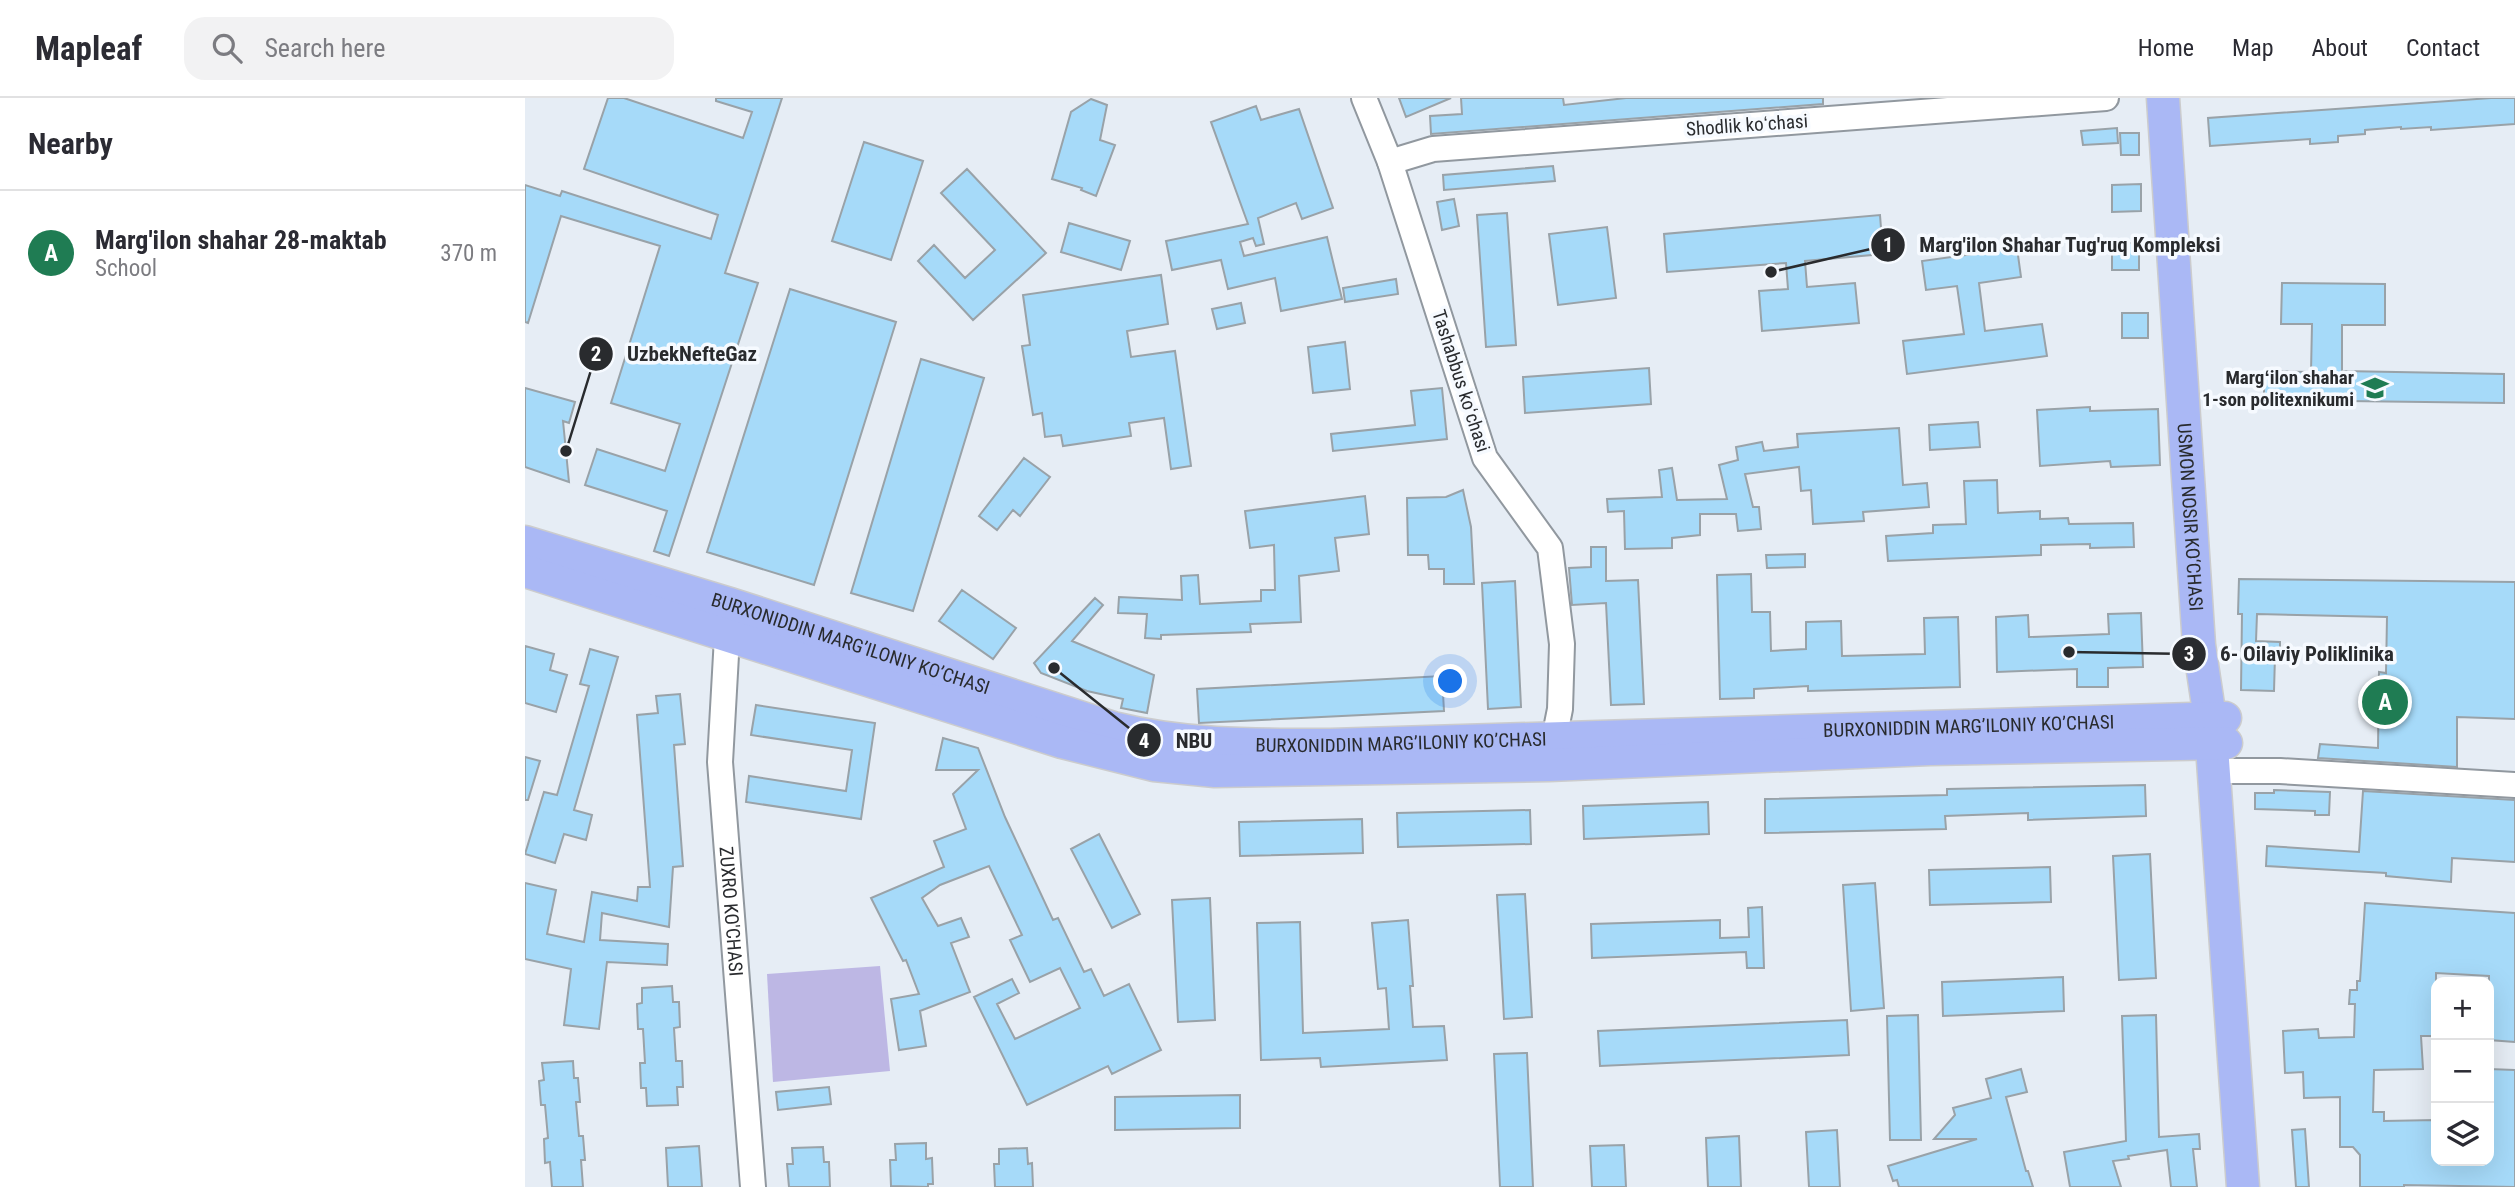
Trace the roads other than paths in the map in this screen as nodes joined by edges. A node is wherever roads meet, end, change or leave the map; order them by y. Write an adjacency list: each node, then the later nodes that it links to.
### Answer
1 (1364, 98): 4 (street, Tashabbus koʻchasi)
2 (2106, 98): 4 (street, Shodlik koʻchasi)
3 (2163, 98): 8 (main road, USMON NOSIR KO‘CHASI)
4 (1389, 162): 9 (street, Tashabbus koʻchasi)
5 (525, 542): 9 (main road, BURXONIDDIN MARG’ILONIY KO’CHASI)
6 (525, 571): 7 (main road, BURXONIDDIN MARG’ILONIY KO’CHASI)
7 (727, 637): 9 (main road, BURXONIDDIN MARG’ILONIY KO’CHASI); 11 (street, ZUXRO KO'CHASI)
8 (2219, 744): 9 (main road, BURXONIDDIN MARG’ILONIY KO’CHASI); 10 (street); 12 (main road, USMON NOSIR KO‘CHASI); 13 (main road, USMON NOSIR KO‘CHASI)
9 (1552, 752)
10 (2515, 785)
11 (753, 1187)
12 (2243, 1187)
13 (2265, 1187)

